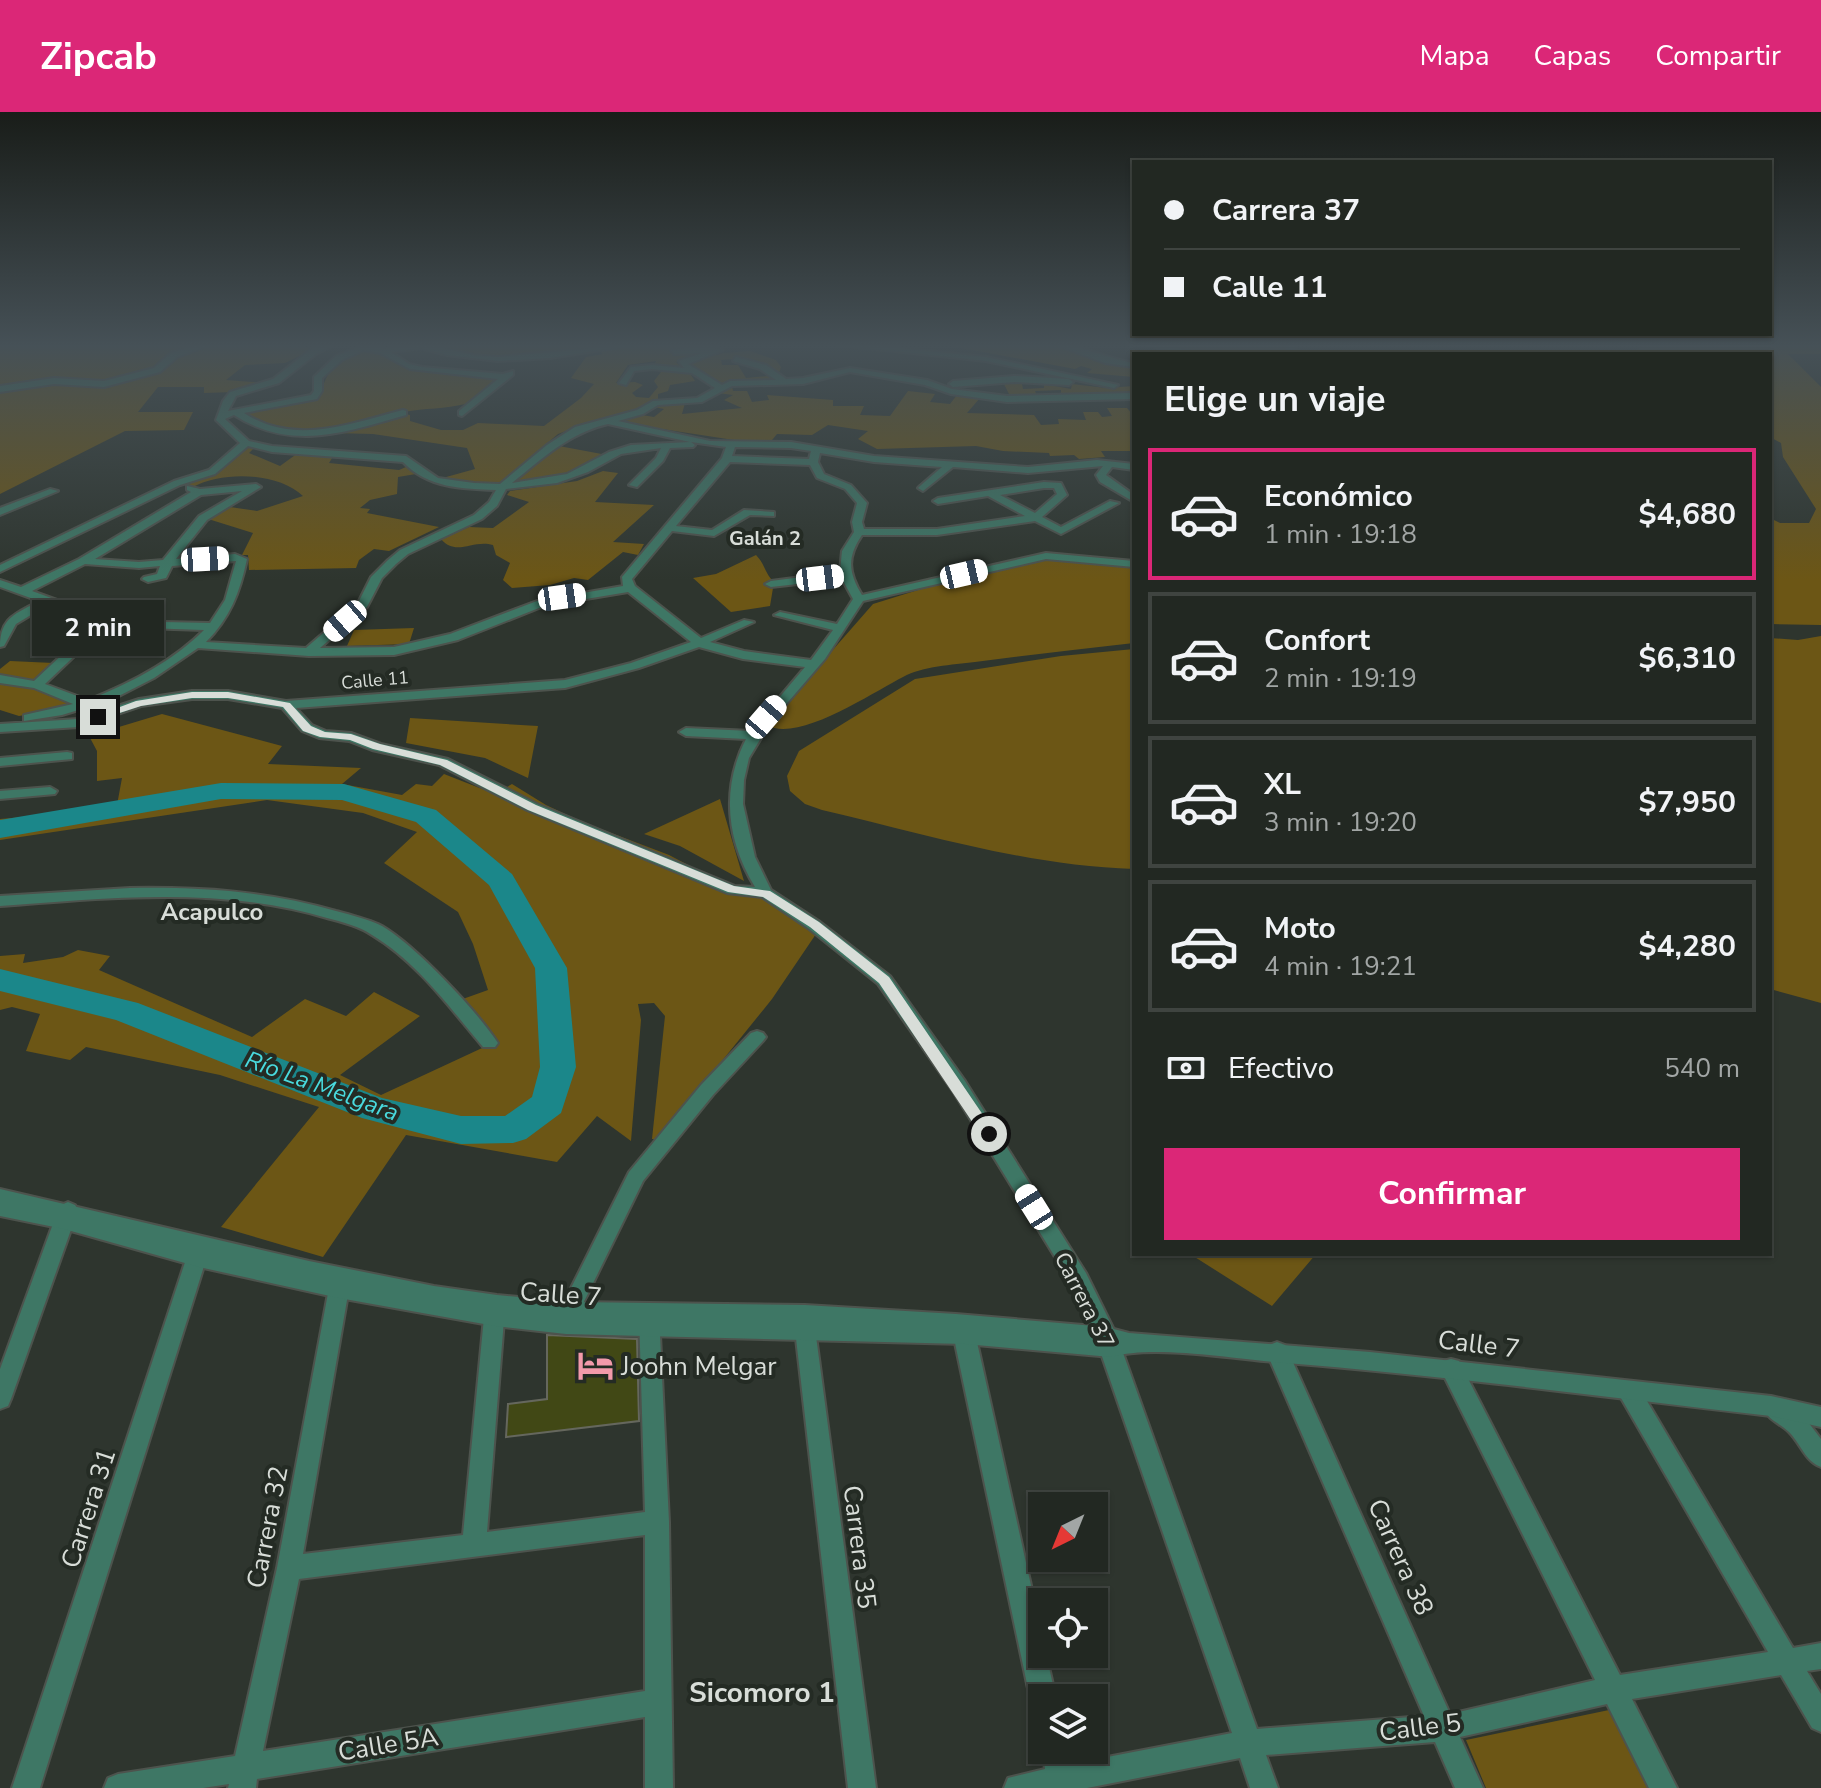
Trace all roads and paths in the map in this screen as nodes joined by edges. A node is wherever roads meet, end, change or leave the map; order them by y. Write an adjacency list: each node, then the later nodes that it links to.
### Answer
1 (224, 423): 6 (street)
2 (255, 423): 3 (street)
3 (364, 423)
4 (599, 423): 18 (street)
5 (617, 423): 7 (street)
6 (246, 443): 15 (street); 18 (street)
7 (710, 444): 8 (street); 9 (street)
8 (731, 445): 10 (street); 11 (street)
9 (666, 447): 16 (street); 18 (street)
10 (814, 456): 11 (street); 12 (street); 34 (street)
11 (727, 459): 32 (street)
12 (951, 464): 13 (street); 19 (street)
13 (1110, 464): 14 (street); 23 (street)
14 (1132, 467)
15 (177, 483): 21 (street); 39 (street)
16 (634, 485)
17 (1044, 485): 22 (street); 28 (street); 31 (street)
18 (503, 486): 56 (street)
19 (923, 488)
20 (53, 491): 29 (street)
21 (199, 492): 25 (street); 27 (street)
22 (989, 493): 24 (street); 28 (street)
23 (1132, 498)
24 (938, 501)
25 (184, 502): 27 (street); 36 (street)
26 (1114, 503): 33 (street)
27 (225, 507): 37 (street)
28 (1016, 508): 31 (street)
29 (0, 512)
30 (770, 514): 32 (street)
31 (1035, 518): 33 (street); 34 (street)
32 (668, 528): 44 (street)
33 (1061, 531): 35 (street)
34 (859, 532): 40 (street)
35 (1046, 556): 38 (street); 46 (street)
36 (83, 561): 37 (street); 45 (street)
37 (168, 561): 41 (street); 51 (street)
38 (1132, 564)
39 (0, 569)
40 (844, 575): 43 (street); 46 (street)
41 (148, 579)
42 (0, 583): 45 (street)
43 (771, 584)
44 (630, 588): 54 (street); 56 (street)
45 (22, 591): 47 (street)
46 (859, 599): 52 (street)
47 (48, 600): 49 (street); 53 (street)
48 (780, 615): 52 (street)
49 (105, 621): 51 (street); 61 (street)
50 (748, 622): 54 (street, Calle 11)
51 (214, 627): 55 (street)
52 (841, 628): 58 (street)
53 (0, 643)
54 (700, 643): 57 (street); 62 (street, Calle 11)
55 (199, 645): 56 (street); 63 (street)
56 (309, 652)
57 (775, 660): 58 (street); 60 (street)
58 (813, 664): 60 (street)
59 (0, 679): 61 (street)
60 (796, 683): 67 (street)
61 (37, 685): 63 (street)
62 (286, 705): 65 (street, Calle 11); 72 (street, Carrera 37)
63 (88, 706): 64 (street)
64 (0, 722)
65 (0, 728)
66 (686, 732): 67 (street)
67 (752, 735): 72 (street)
68 (67, 756): 69 (street)
69 (0, 762)
70 (50, 791): 71 (street)
71 (0, 795)
72 (766, 893): 86 (street, Carrera 37)
73 (0, 901): 75 (street)
74 (757, 1037): 82 (street)
75 (489, 1043)
76 (0, 1196): 78 (street, Calle 7)
77 (0, 1208): 78 (street, Calle 7)
78 (66, 1215): 79 (street, Calle 7); 90 (street)
79 (199, 1252): 80 (street, Calle 7); 107 (street, Carrera 31)
80 (340, 1283): 81 (street, Calle 7); 96 (street, Carrera 32)
81 (495, 1310): 82 (street, Calle 7); 83 (street, Calle 7); 95 (street)
82 (570, 1310): 83 (street, Calle 7)
83 (649, 1319): 84 (street, Calle 7); 94 (street)
84 (804, 1322): 85 (street, Calle 7); 110 (street, Carrera 35)
85 (964, 1329): 86 (street, Calle 7); 99 (street)
86 (1116, 1342): 87 (street, Calle 7); 104 (street, Carrera 37)
87 (1277, 1351): 88 (street, Calle 7); 103 (street, Carrera 38)
88 (1451, 1368): 89 (street, Calle 7); 100 (street)
89 (1629, 1391): 91 (street, Calle 7); 98 (street)
90 (0, 1399)
91 (1771, 1406): 92 (street, Calle 7); 93 (street)
92 (1821, 1417)
93 (1821, 1457)
94 (657, 1522): 95 (street); 101 (street)
95 (474, 1544): 96 (street)
96 (289, 1568): 105 (street, Carrera 32)
97 (1821, 1656): 98 (street, Calle 5)
98 (1785, 1662): 100 (street, Calle 5); 102 (street)
99 (1040, 1684)
100 (1614, 1689): 103 (street, Calle 5); 114 (street)
101 (658, 1702): 105 (street, Calle 5A); 109 (street)
102 (1821, 1719)
103 (1444, 1728): 104 (street, Calle 5); 113 (street, Carrera 38)
104 (1249, 1743): 106 (street, Calle 5); 112 (street, Carrera 37)
105 (244, 1777): 108 (street, Calle 5A)
106 (1061, 1783): 111 (street, Calle 5)
107 (26, 1788)
108 (118, 1788)
109 (659, 1788)
110 (862, 1788)
111 (1018, 1788)
112 (1264, 1788)
113 (1469, 1788)
114 (1663, 1788)

